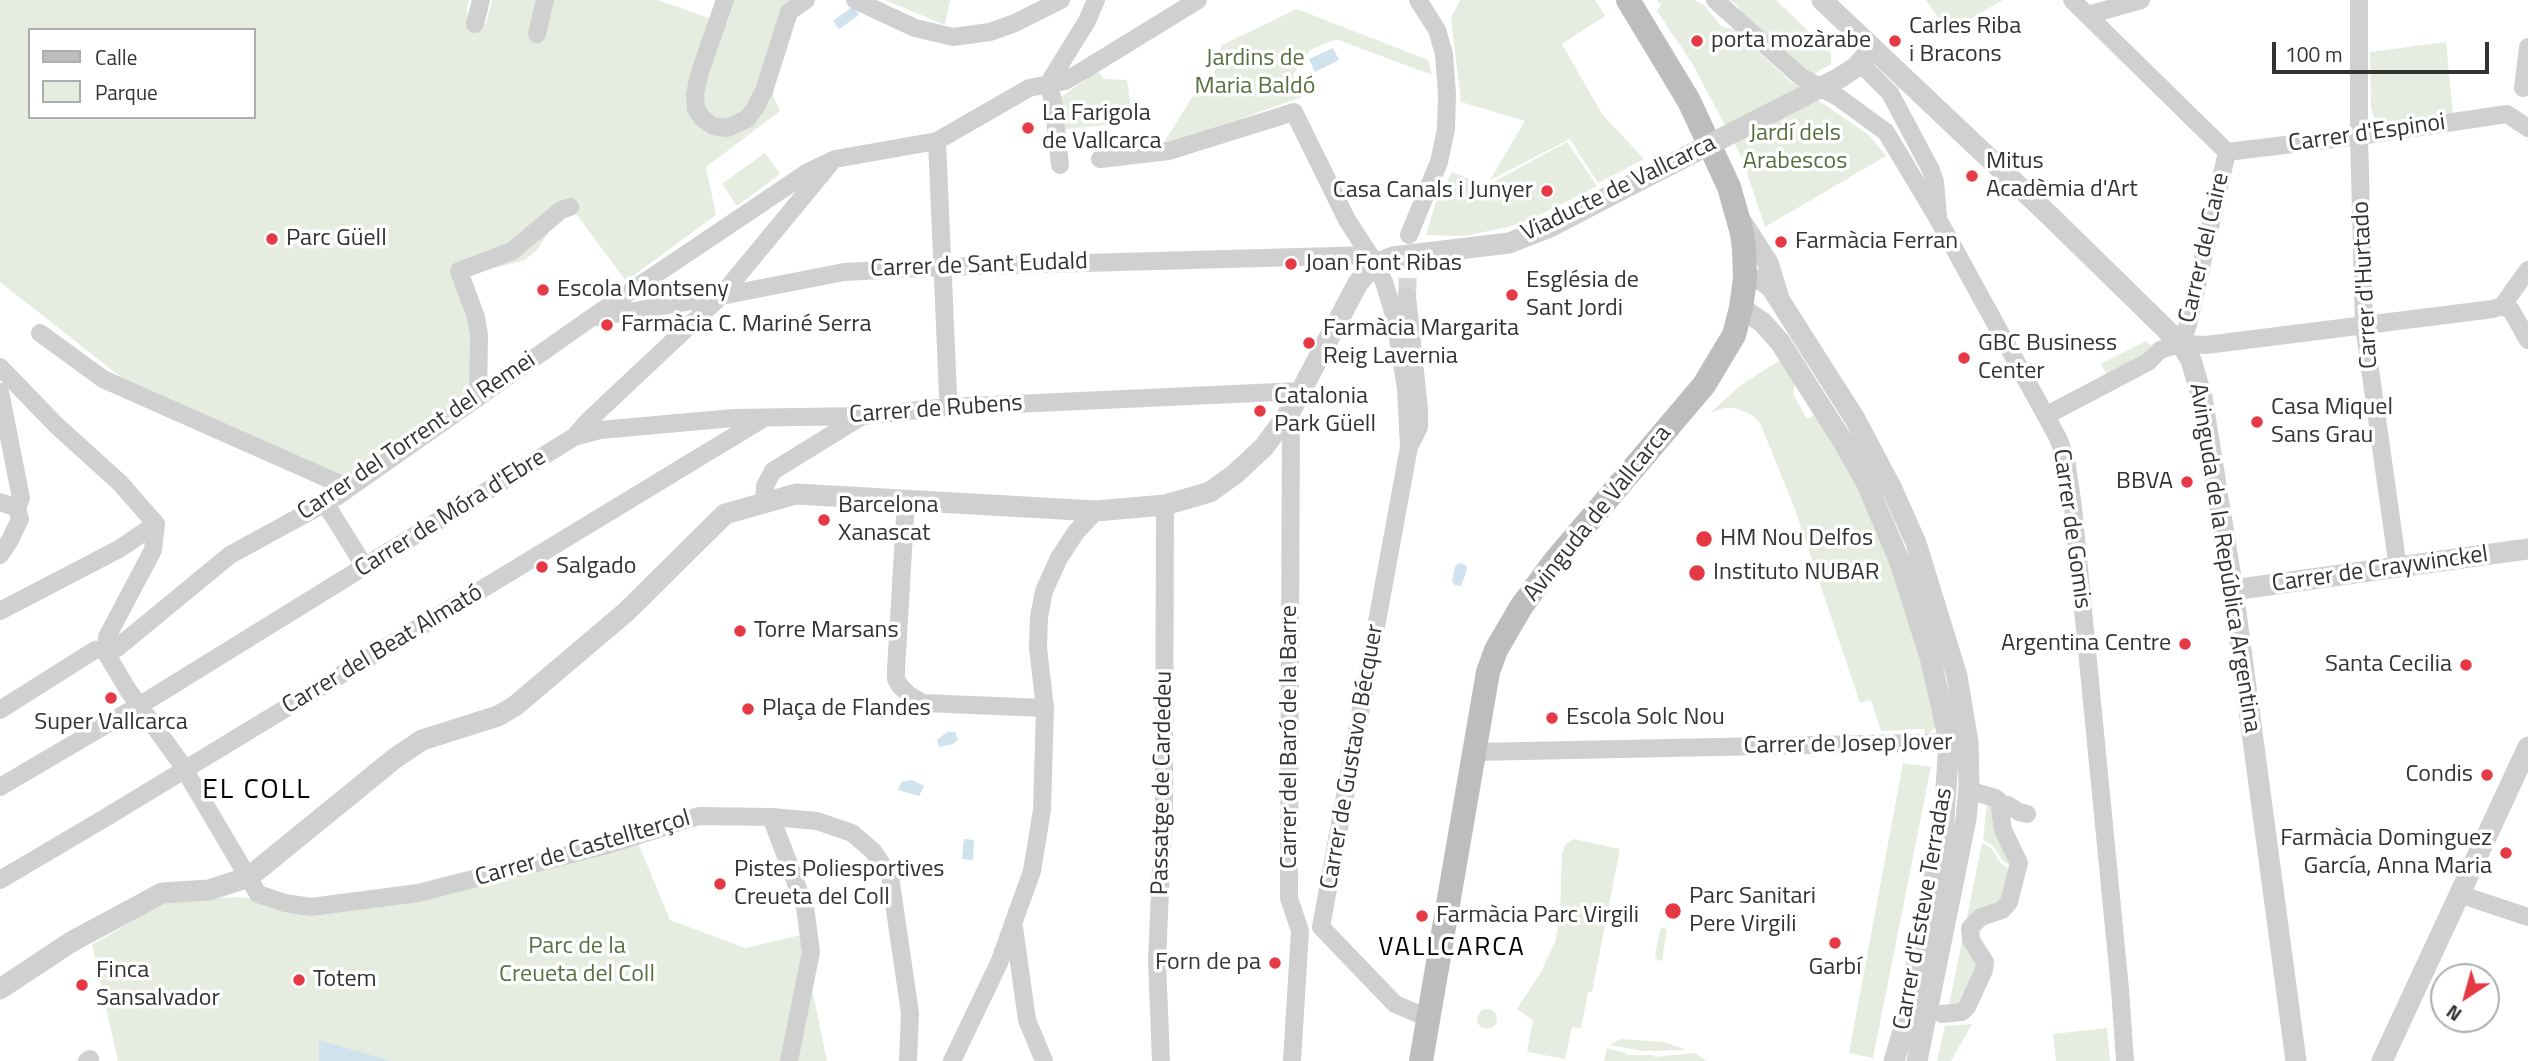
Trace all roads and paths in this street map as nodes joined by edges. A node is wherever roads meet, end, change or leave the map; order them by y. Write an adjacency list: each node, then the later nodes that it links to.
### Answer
1 (481, 0): 17 (street)
2 (545, 0): 18 (street)
3 (725, 0): 4 (street)
4 (806, 0)
5 (855, 0): 6 (street)
6 (1061, 0)
7 (1096, 0): 21 (street)
8 (1198, 0): 21 (street)
9 (1418, 0): 34 (street)
10 (1629, 0): 32 (main road, Avinguda de Vallcarca)
11 (1715, 0): 33 (street, Carrer de Gomis)
12 (1822, 0): 20 (street, Avinguda de la República Argentina)
13 (2073, 0): 16 (street)
14 (2141, 0): 16 (street)
15 (2359, 0): 25 (street, Carrer d'Hurtado)
16 (2088, 15): 27 (street)
17 (475, 24)
18 (537, 34)
19 (2528, 47): 22 (street)
20 (1867, 56): 33 (street); 35 (street, Viaducte de Vallcarca, bridge); 48 (street, Avinguda de la República Argentina)
21 (1048, 84): 26 (street); 30 (street)
22 (2525, 84): 23 (street)
23 (2507, 114): 24 (street); 25 (street, Carrer d'Espinoi)
24 (2528, 128)
25 (2359, 136): 27 (street, Carrer d'Espinoi); 45 (street, Carrer d'Hurtado)
26 (937, 141): 28 (street, Carrer del Torrent del Remei); 36 (street)
27 (2227, 152): 48 (street, Carrer del Caire)
28 (835, 159): 39 (street, Carrer de Móra d'Ebre); 44 (street, Carrer del Torrent del Remei)
29 (1100, 159): 35 (street, Carrer de Gustavo Bécquer)
30 (1060, 165)
31 (570, 207): 52 (street)
32 (1738, 216): 38 (main road, Avinguda de Vallcarca); 41 (street)
33 (1938, 219): 54 (street, Carrer de Gomis)
34 (1409, 235)
35 (1370, 264): 36 (street, Carrer de Sant Eudald); 53 (street); 58 (street, Carrer de Gustavo Bécquer)
36 (941, 267): 39 (street, Carrer de Sant Eudald); 51 (street)
37 (2528, 270): 42 (street)
38 (1745, 279): 41 (street); 43 (main road, Avinguda de Vallcarca)
39 (721, 296): 44 (street, Carrer de Sant Eudald); 57 (street, Carrer de Móra d'Ebre)
40 (1407, 296): 58 (street, Carrer de Gustavo Bécquer)
41 (1779, 297): 77 (street, Carrer d'Esteve Terradas)
42 (2502, 306): 45 (street); 47 (street)
43 (1741, 308): 77 (street, Carrer d'Esteve Terradas); 79 (main road, Avinguda de Vallcarca)
44 (592, 318): 52 (street, Carrer del Torrent del Remei)
45 (2364, 326): 48 (street); 70 (street, Carrer d'Hurtado)
46 (40, 333): 59 (street)
47 (2528, 340)
48 (2181, 344): 54 (street); 71 (street, Avinguda de la República Argentina)
49 (0, 367): 66 (street)
50 (0, 393): 63 (street)
51 (948, 395)
52 (478, 398): 59 (street, Carrer del Torrent del Remei)
53 (1295, 400): 55 (street, Carrer de Rubens); 64 (street); 92 (street, Carrer del Baró de la Barre)
54 (2047, 415): 105 (street, Carrer de Gomis)
55 (862, 416): 56 (street, Carrer de Rubens); 62 (street)
56 (764, 418): 57 (street, Carrer de Rubens); 80 (street, Carrer del Beat Almató)
57 (574, 438): 69 (street, Carrer de Móra d'Ebre)
58 (1409, 447): 91 (street, Carrer de Gustavo Bécquer)
59 (349, 488): 61 (street, Carrer del Torrent del Remei)
60 (906, 500): 62 (street); 65 (street); 75 (street)
61 (325, 503): 69 (street); 73 (street, Carrer del Torrent del Remei)
62 (764, 504): 86 (street)
63 (8, 505): 67 (street)
64 (1165, 505): 65 (street); 100 (street, Passatge de Cardedeu)
65 (1096, 511): 75 (street)
66 (156, 524): 72 (street); 73 (street)
67 (5, 547)
68 (2528, 550): 70 (street, Carrer de Craywinckel)
69 (365, 567): 74 (street, Carrer de Móra d'Ebre)
70 (2398, 568): 71 (street, Carrer de Craywinckel)
71 (2233, 590): 106 (street, Avinguda de la República Argentina)
72 (0, 611)
73 (106, 649): 74 (street, Carrer de Castellterçol); 76 (street, Carrer del Torrent del Remei)
74 (140, 704): 80 (street, Carrer de Castellterçol); 81 (street, Carrer de Móra d'Ebre)
75 (1045, 708): 90 (street)
76 (0, 710)
77 (1958, 742): 79 (street, Carrer de Josep Jover); 82 (street, Carrer d'Esteve Terradas); 103 (street, Carrer d'Esteve Terradas)
78 (2528, 747): 88 (street)
79 (1475, 752): 95 (main road, Avinguda de Vallcarca)
80 (184, 770): 86 (street, Carrer de Castellterçol); 87 (street, Carrer del Beat Almató)
81 (0, 787)
82 (1968, 790): 83 (street); 104 (street, Carrer d'Esteve Terradas)
83 (2000, 805): 84 (street); 94 (street)
84 (2027, 814)
85 (771, 817): 86 (street, Carrer de Castellterçol); 96 (street); 97 (street, Carrer de Castellterçol)
86 (249, 877): 93 (street)
87 (0, 880)
88 (2459, 894): 89 (street); 107 (street)
89 (2528, 917)
90 (1014, 924): 98 (street); 99 (street)
91 (1321, 927): 92 (street); 95 (street)
92 (1300, 931): 101 (street, Carrer del Baró de la Barre)
93 (0, 989)
94 (1942, 1014)
95 (1428, 1018): 102 (main road, Avinguda de Vallcarca)
96 (789, 1061)
97 (908, 1061)
98 (952, 1061)
99 (1044, 1061)
100 (1161, 1061)
101 (1292, 1061)
102 (1421, 1061)
103 (1894, 1061)
104 (1917, 1061)
105 (2125, 1061)
106 (2296, 1061)
107 (2382, 1061)

